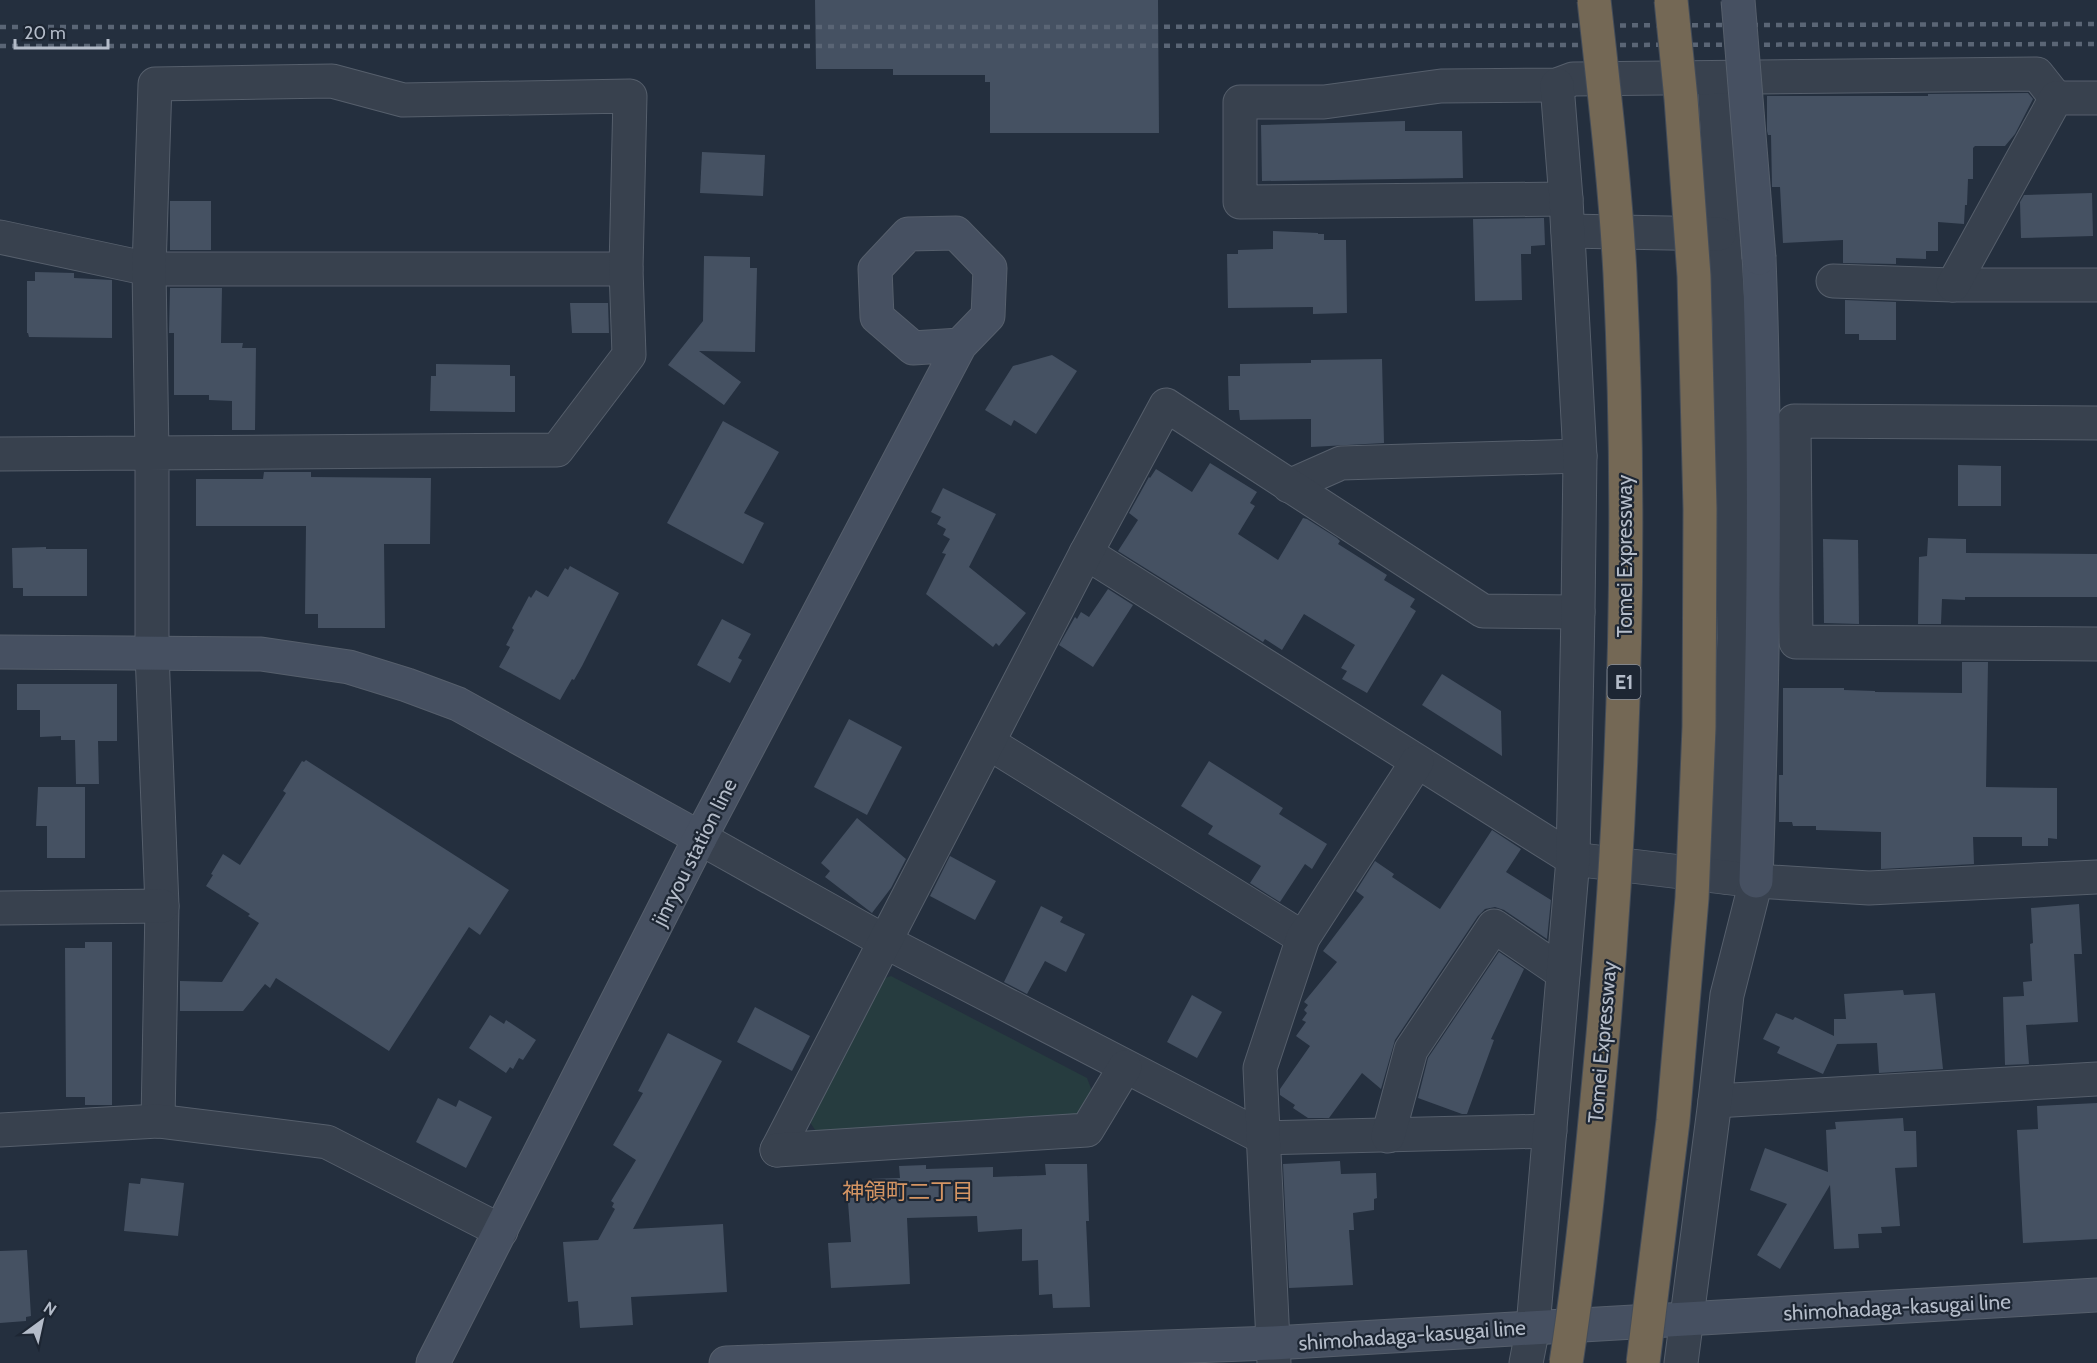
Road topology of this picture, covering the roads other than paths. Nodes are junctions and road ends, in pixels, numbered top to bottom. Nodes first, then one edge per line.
1 (1594, 0) edge
2 (1671, 0) edge
3 (1738, 0) edge
4 (1714, 79) junction
5 (1557, 86) junction
6 (2056, 98) junction
7 (2097, 98) edge
8 (1567, 215) junction
9 (1725, 234) junction
10 (0, 237) edge
11 (626, 268) junction
12 (149, 269) junction
13 (1833, 281) dead end
14 (1953, 285) junction
15 (2097, 285) edge
16 (960, 345) dead end
17 (2097, 423) edge
18 (0, 454) edge
19 (152, 454) junction
20 (1580, 456) junction
21 (1289, 486) junction
22 (1086, 553) junction
23 (1578, 612) junction
24 (2097, 645) edge
25 (0, 652) edge
26 (152, 653) junction
27 (989, 743) junction
28 (1417, 762) junction
29 (700, 838) junction
30 (1573, 860) junction
31 (2097, 878) edge
32 (1741, 879) junction
33 (162, 906) junction
34 (0, 908) edge
35 (1303, 938) junction
36 (884, 941) junction
37 (1563, 973) junction
38 (1125, 1067) junction
39 (2097, 1078) edge
40 (1715, 1101) junction
41 (158, 1121) junction
42 (0, 1130) edge
43 (1550, 1131) junction
44 (1388, 1136) junction
45 (1264, 1138) junction
46 (501, 1231) junction
47 (2097, 1295) edge
48 (1688, 1319) junction
49 (1533, 1327) junction
50 (1274, 1353) edge
51 (433, 1363) edge
52 (726, 1363) edge
53 (1526, 1363) edge
54 (1566, 1363) edge
55 (1643, 1363) edge
56 (1681, 1363) edge

1 - 54 highway, Tomei Expressway / E1, bridge
2 - 55 highway, bridge
3 - 32 main road, bridge
4 - 5 street
4 - 6 street
4 - 9 street
5 - 8 street
5 - 8 street
6 - 7 street
6 - 14 street
8 - 9 street
8 - 20 street
9 - 32 street
10 - 12 street
11 - 12 street
11 - 12 street
11 - 19 street
12 - 19 street
13 - 14 street
14 - 15 street
16 - 29 main road, jinryou station line
17 - 24 street
18 - 19 street
19 - 26 street
20 - 21 street
20 - 23 street
21 - 22 street
21 - 23 street
22 - 27 street
22 - 28 street
23 - 30 street
25 - 26 main road
26 - 29 main road
26 - 33 street
27 - 35 street
27 - 36 street
28 - 30 street
28 - 35 street
29 - 36 street
29 - 46 main road, jinryou station line
30 - 32 street
30 - 37 street
31 - 32 street
32 - 40 street
33 - 34 street
33 - 41 street
35 - 45 street
36 - 38 street
36 - 38 street
37 - 43 street
37 - 44 street
38 - 45 street
39 - 40 street
40 - 48 street
41 - 42 street
41 - 46 street
43 - 44 street
43 - 49 street
44 - 45 street
45 - 50 street
46 - 51 main road, jinryou station line
47 - 48 main road, shimohadaga-kasugai line
48 - 49 main road, shimohadaga-kasugai line
48 - 56 street
49 - 50 main road, shimohadaga-kasugai line
49 - 53 street
50 - 52 main road, shimohadaga-kasugai line

